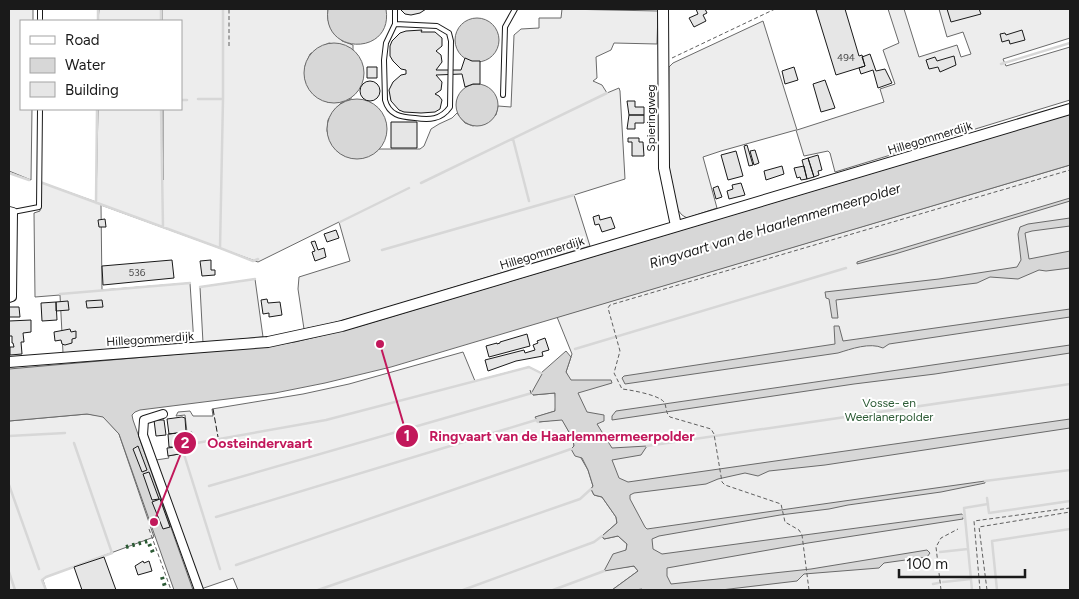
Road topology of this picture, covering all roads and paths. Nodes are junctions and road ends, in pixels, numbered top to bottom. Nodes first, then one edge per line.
1 (229, 9) edge
2 (395, 9) edge
3 (515, 9) edge
4 (663, 9) edge
5 (775, 9) edge
6 (395, 24) junction
7 (229, 46) dead end
8 (677, 56) dead end
9 (503, 95) dead end
10 (1070, 109) edge
11 (40, 110) edge
12 (1070, 170) edge
13 (11, 212) edge
14 (676, 226) junction
15 (9, 298) edge
16 (9, 362) edge
17 (530, 390) dead end
18 (532, 396) dead end
19 (163, 414) dead end
20 (1070, 508) edge
21 (1070, 512) edge
22 (958, 529) dead end
23 (149, 530) dead end
24 (171, 590) edge
25 (199, 590) edge
26 (810, 590) edge
27 (941, 590) edge
28 (980, 590) edge
29 (987, 590) edge

1 - 7 path
2 - 6 lane
3 - 9 lane
4 - 14 street, Spieringweg
5 - 8 path
6 - 6 lane
10 - 14 street, Hillegommerdijk
11 - 13 lane
12 - 26 path
13 - 15 street
14 - 16 street, Hillegommerdijk
17 - 18 path
19 - 25 street
20 - 28 path
21 - 29 path
22 - 27 path
23 - 24 path

